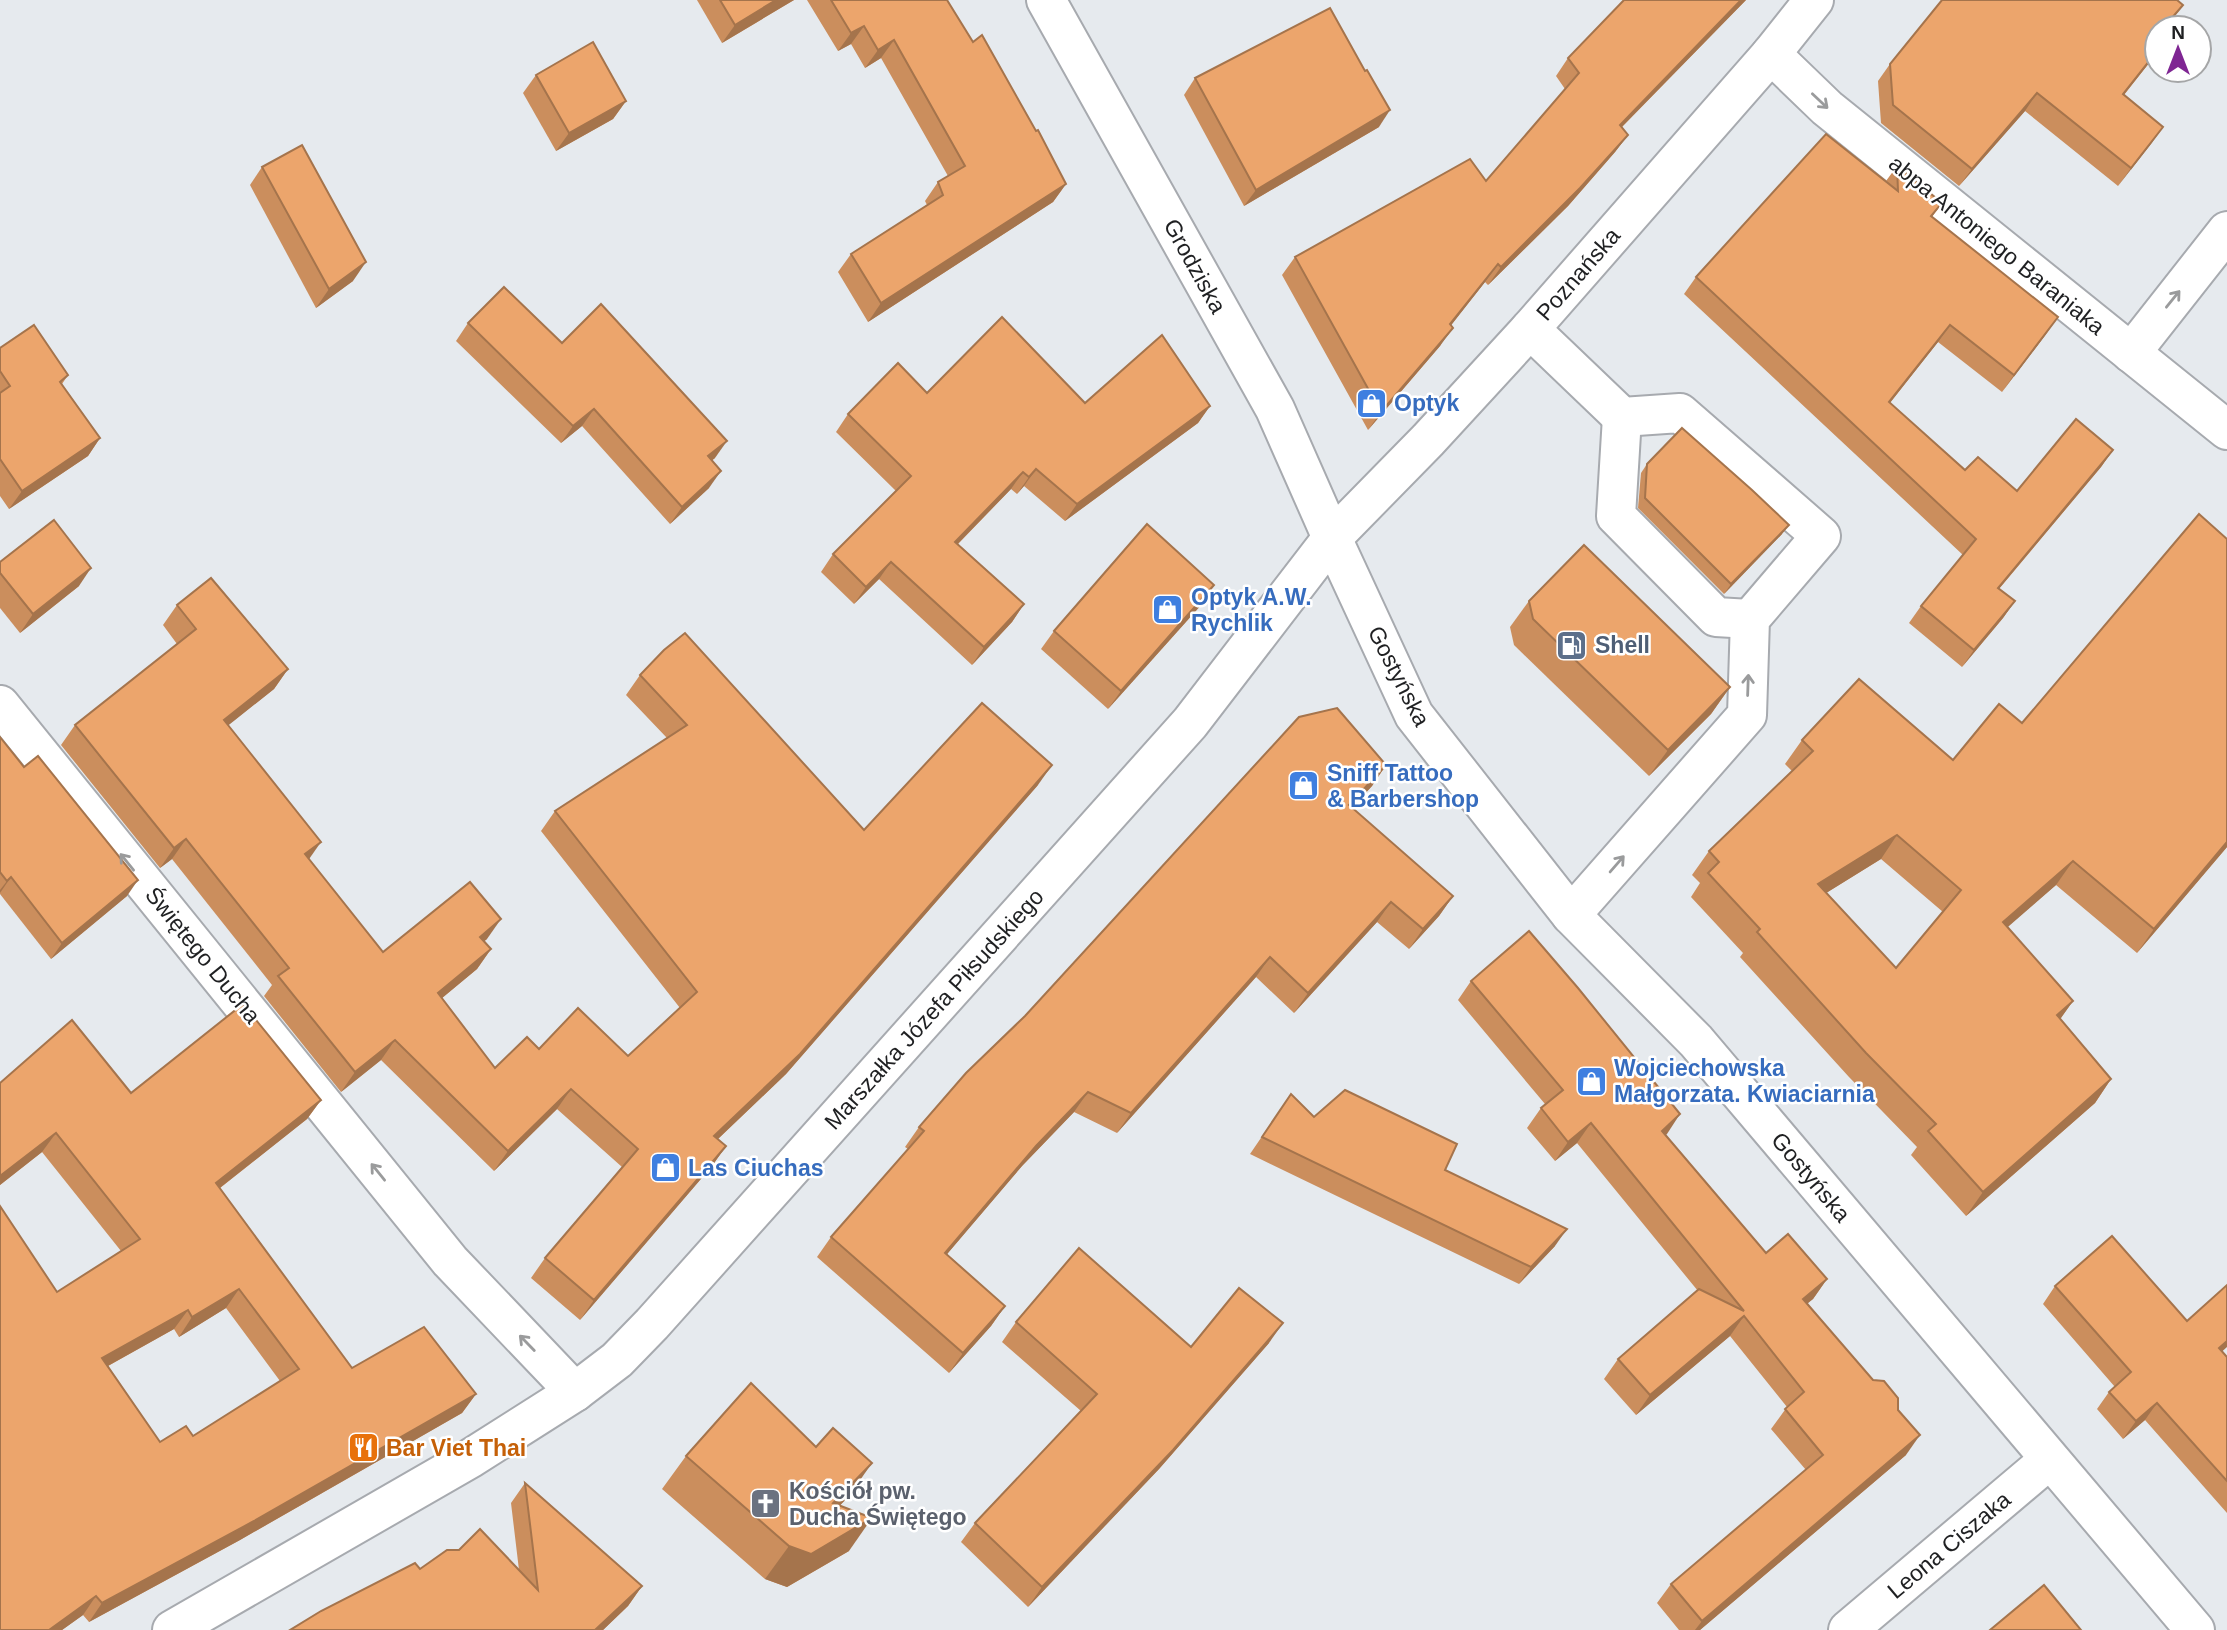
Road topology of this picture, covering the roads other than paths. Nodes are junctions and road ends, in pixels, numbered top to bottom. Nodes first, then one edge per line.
1 (1046, 0) edge
2 (1814, 0) edge
3 (1771, 54) junction
4 (2227, 232) edge
5 (1530, 329) junction
6 (2130, 352) junction
7 (1622, 417) junction
8 (2227, 430) edge
9 (1332, 538) junction
10 (1750, 619) junction
11 (0, 705) edge
12 (1571, 915) junction
13 (575, 1392) junction
14 (2049, 1460) junction
15 (172, 1630) edge
16 (1848, 1630) edge
17 (2195, 1630) edge

1 - 9 street, Grodziska
2 - 3 street, Poznańska
3 - 5 street, Poznańska
3 -> 6 street, abpa Antoniego Baraniaka
6 -> 4 street
5 - 7 street
5 - 9 street, Poznańska
6 - 8 street, abpa Antoniego Baraniaka
7 - 10 street
7 - 10 street
9 - 12 street, Gostyńska
9 - 13 street, Marszałka Józefa Piłsudskiego
12 -> 10 street
13 -> 11 street, Świętego Ducha
12 - 14 street, Gostyńska
13 - 15 street, Marszałka Józefa Piłsudskiego
14 - 16 street, Leona Ciszaka
14 - 17 street, Gostyńska

